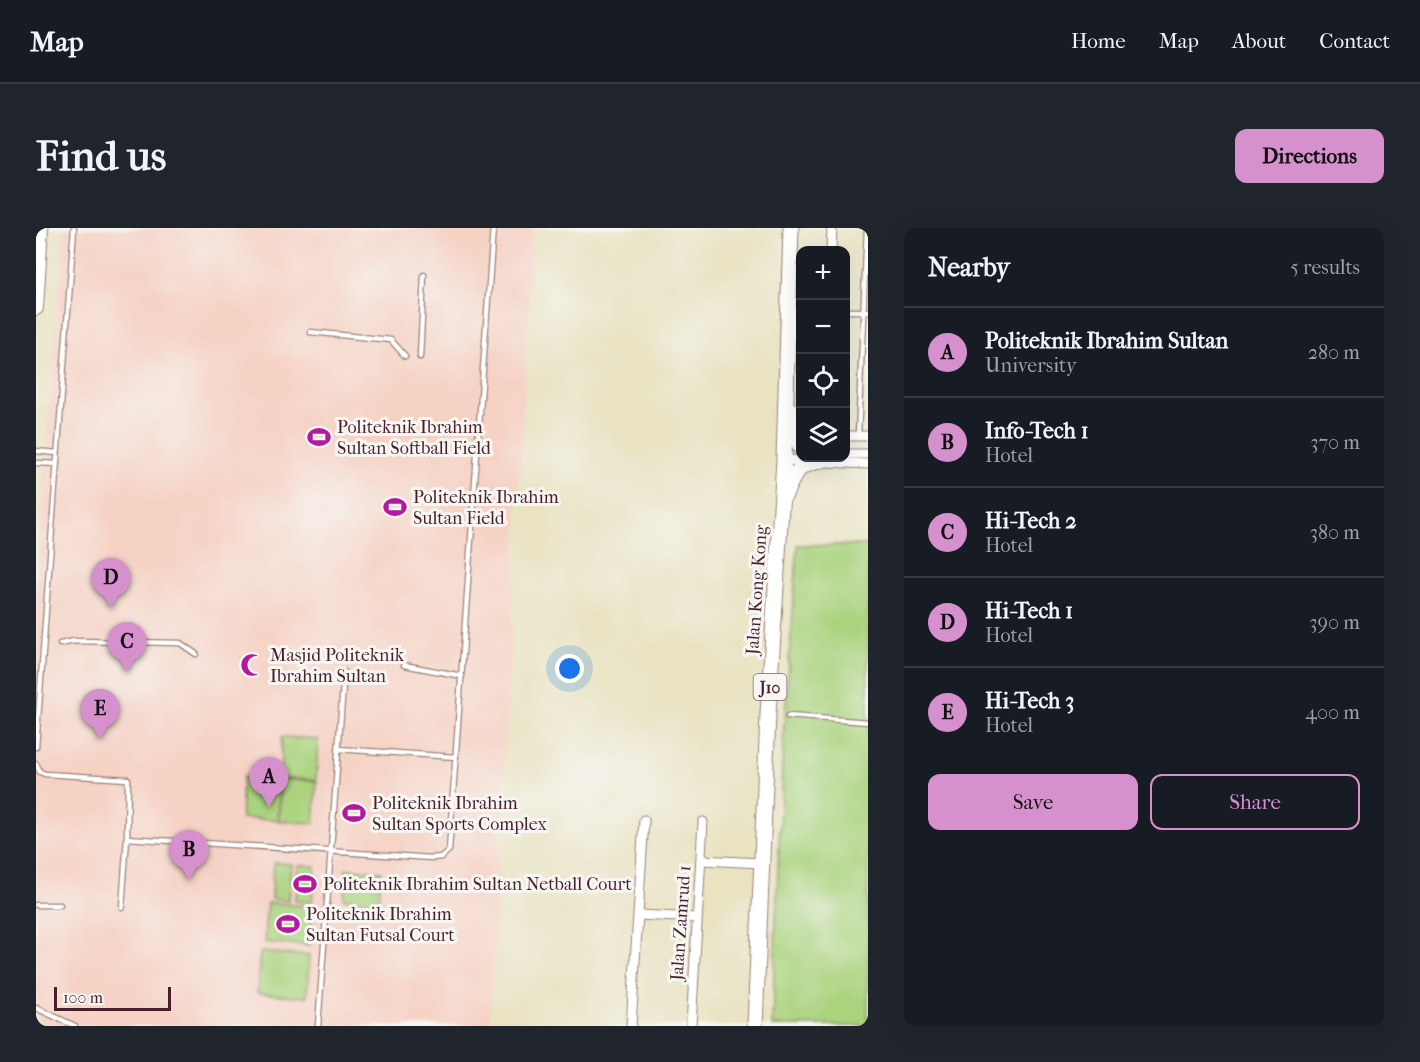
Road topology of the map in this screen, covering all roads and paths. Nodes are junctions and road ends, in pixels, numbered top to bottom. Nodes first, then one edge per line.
1 (41, 228) edge
2 (74, 228) edge
3 (493, 228) edge
4 (790, 228) edge
5 (832, 228) edge
6 (867, 228) edge
7 (831, 246) edge
8 (424, 275) dead end
9 (36, 308) edge
10 (865, 311) edge
11 (310, 332) dead end
12 (405, 356) dead end
13 (420, 357) dead end
14 (786, 387) junction
15 (796, 427) edge
16 (863, 436) edge
17 (36, 451) edge
18 (57, 453) junction
19 (796, 453) edge
20 (863, 454) edge
21 (784, 456) junction
22 (796, 458) edge
23 (815, 462) edge
24 (836, 462) edge
25 (36, 463) edge
26 (57, 464) junction
27 (868, 464) edge
28 (782, 498) junction
29 (60, 644) dead end
30 (196, 654) dead end
31 (404, 665) dead end
32 (344, 672) dead end
33 (462, 676) junction
34 (788, 716) dead end
35 (868, 722) edge
36 (36, 747) edge
37 (338, 749) junction
38 (456, 757) junction
39 (36, 764) edge
40 (644, 820) dead end
41 (703, 822) dead end
42 (127, 838) junction
43 (330, 851) junction
44 (701, 860) junction
45 (762, 863) junction
46 (36, 905) edge
47 (60, 905) dead end
48 (122, 907) dead end
49 (639, 915) junction
50 (697, 918) junction
51 (36, 1008) edge
52 (75, 1026) edge
53 (318, 1026) edge
54 (631, 1026) edge
55 (691, 1026) edge
56 (755, 1026) edge

1 - 9 main road
2 - 18 lane
3 - 33 lane
4 - 14 main road, Jalan Kong Kong / J10
5 - 7 street
6 - 10 lane
8 - 13 lane
10 - 16 lane
11 - 12 lane
14 - 15 main road
14 - 21 main road, Jalan Kong Kong / J10
16 - 20 street
17 - 18 lane
18 - 26 lane
19 - 21 street
21 - 22 street
21 - 28 main road, Jalan Kong Kong / J10
23 - 28 main road
24 - 27 street
25 - 26 lane
26 - 36 lane
28 - 45 main road, Jalan Kong Kong / J10
29 - 30 lane
31 - 33 lane
32 - 37 lane
33 - 38 lane
34 - 35 lane
37 - 38 lane
37 - 43 lane
38 - 43 lane
39 - 42 lane
40 - 49 street
41 - 44 street, Jalan Zamrud 1
42 - 43 lane
42 - 48 lane
43 - 53 lane
44 - 45 street
44 - 50 street, Jalan Zamrud 1
45 - 56 main road, Jalan Kong Kong / J10
46 - 47 lane
49 - 50 street
49 - 54 street
50 - 55 street, Jalan Zamrud 1
51 - 52 lane

